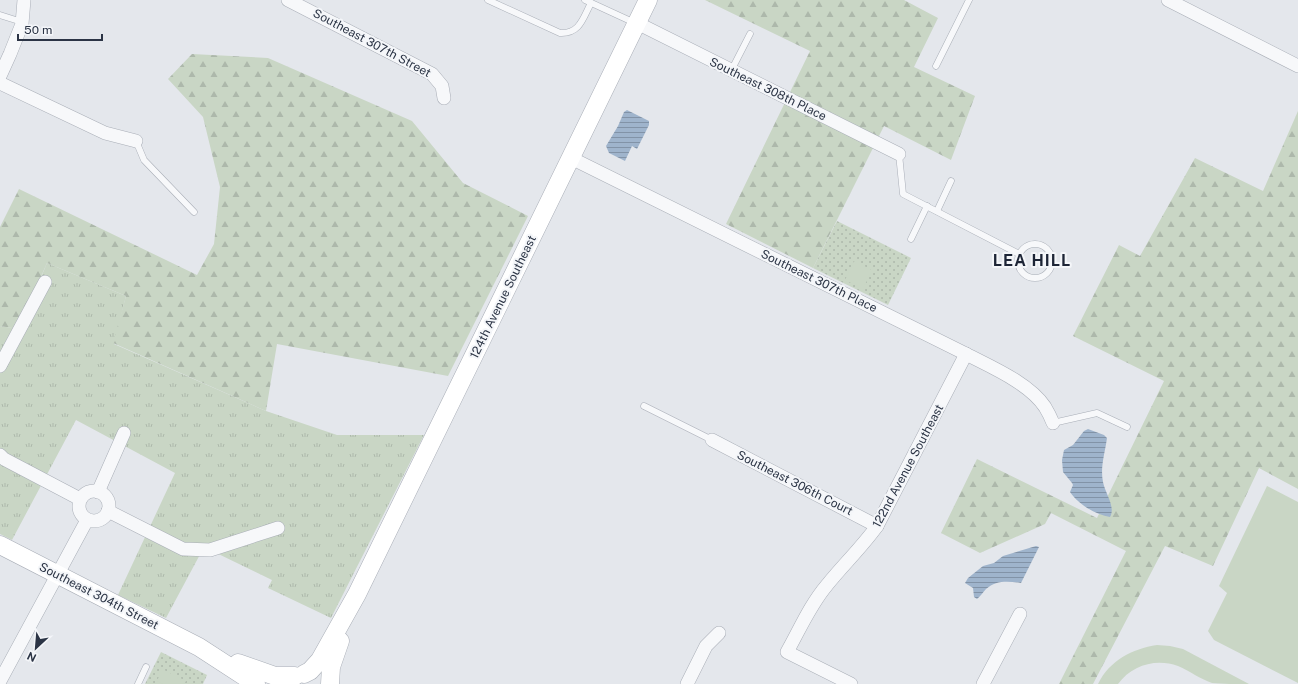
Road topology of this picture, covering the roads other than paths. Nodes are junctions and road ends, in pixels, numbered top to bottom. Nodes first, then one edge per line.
1 (24, 0) edge
2 (288, 0) edge
3 (488, 0) edge
4 (648, 0) edge
5 (968, 0) edge
6 (1168, 0) edge
7 (588, 1) edge
8 (0, 15) edge
9 (22, 22) junction
10 (637, 24) junction
11 (750, 34) dead end
12 (936, 66) dead end
13 (1298, 66) edge
14 (731, 71) junction
15 (0, 76) edge
16 (0, 83) edge
17 (444, 98) dead end
18 (136, 141) joint
19 (899, 154) joint
20 (571, 158) junction
21 (951, 181) dead end
22 (927, 206) junction
23 (936, 211) junction
24 (194, 212) dead end
25 (910, 239) dead end
26 (1019, 254) junction
27 (45, 282) dead end
28 (966, 354) junction
29 (0, 366) edge
30 (644, 406) dead end
31 (1053, 423) joint
32 (1127, 427) dead end
33 (124, 433) dead end
34 (712, 440) joint
35 (0, 455) edge
36 (98, 492) junction
37 (80, 499) junction
38 (108, 511) junction
39 (87, 520) junction
40 (877, 526) junction
41 (278, 528) dead end
42 (0, 545) edge
43 (58, 575) junction
44 (357, 594) junction
45 (1020, 614) dead end
46 (719, 633) dead end
47 (199, 647) junction
48 (146, 667) dead end
49 (294, 678) edge
50 (0, 681) edge
51 (138, 684) edge
52 (256, 684) edge
53 (325, 684) edge
54 (330, 684) edge
55 (687, 684) edge
56 (851, 684) edge
57 (983, 684) edge

1 - 9 street
2 - 17 street, Southeast 307th Street
3 - 7 lane
4 - 10 street, 124th Avenue Southeast
5 - 12 lane
6 - 13 street
7 - 10 lane
8 - 9 lane
9 - 15 street
10 - 14 street, Southeast 308th Place
10 - 20 street, 124th Avenue Southeast
11 - 14 lane
14 - 19 street, Southeast 308th Place
16 - 18 street
18 - 24 lane
19 - 22 lane
20 - 28 street, Southeast 307th Place
20 - 44 street, 124th Avenue Southeast
21 - 23 lane
22 - 23 lane
22 - 25 lane
23 - 26 lane
26 - 26 lane
27 - 29 street
28 - 31 street, Southeast 307th Place
28 - 40 street, 122nd Avenue Southeast
30 - 34 lane
31 - 32 lane
33 - 36 street
34 - 40 street, Southeast 306th Court
35 - 37 street
36 - 37 street
36 - 38 street
37 - 39 street
38 - 39 street
38 - 41 street
39 - 43 street
40 - 56 street, 122nd Avenue Southeast
42 - 43 street, Southeast 304th Street
43 - 47 street, Southeast 304th Street
43 - 50 street
44 - 49 street, 124th Avenue Southeast
44 - 54 street, 124th Avenue Southeast
45 - 57 street
46 - 55 street
47 - 49 street, Southeast 304th Street
47 - 52 street, Southeast 304th Street
48 - 51 lane
49 - 53 street

